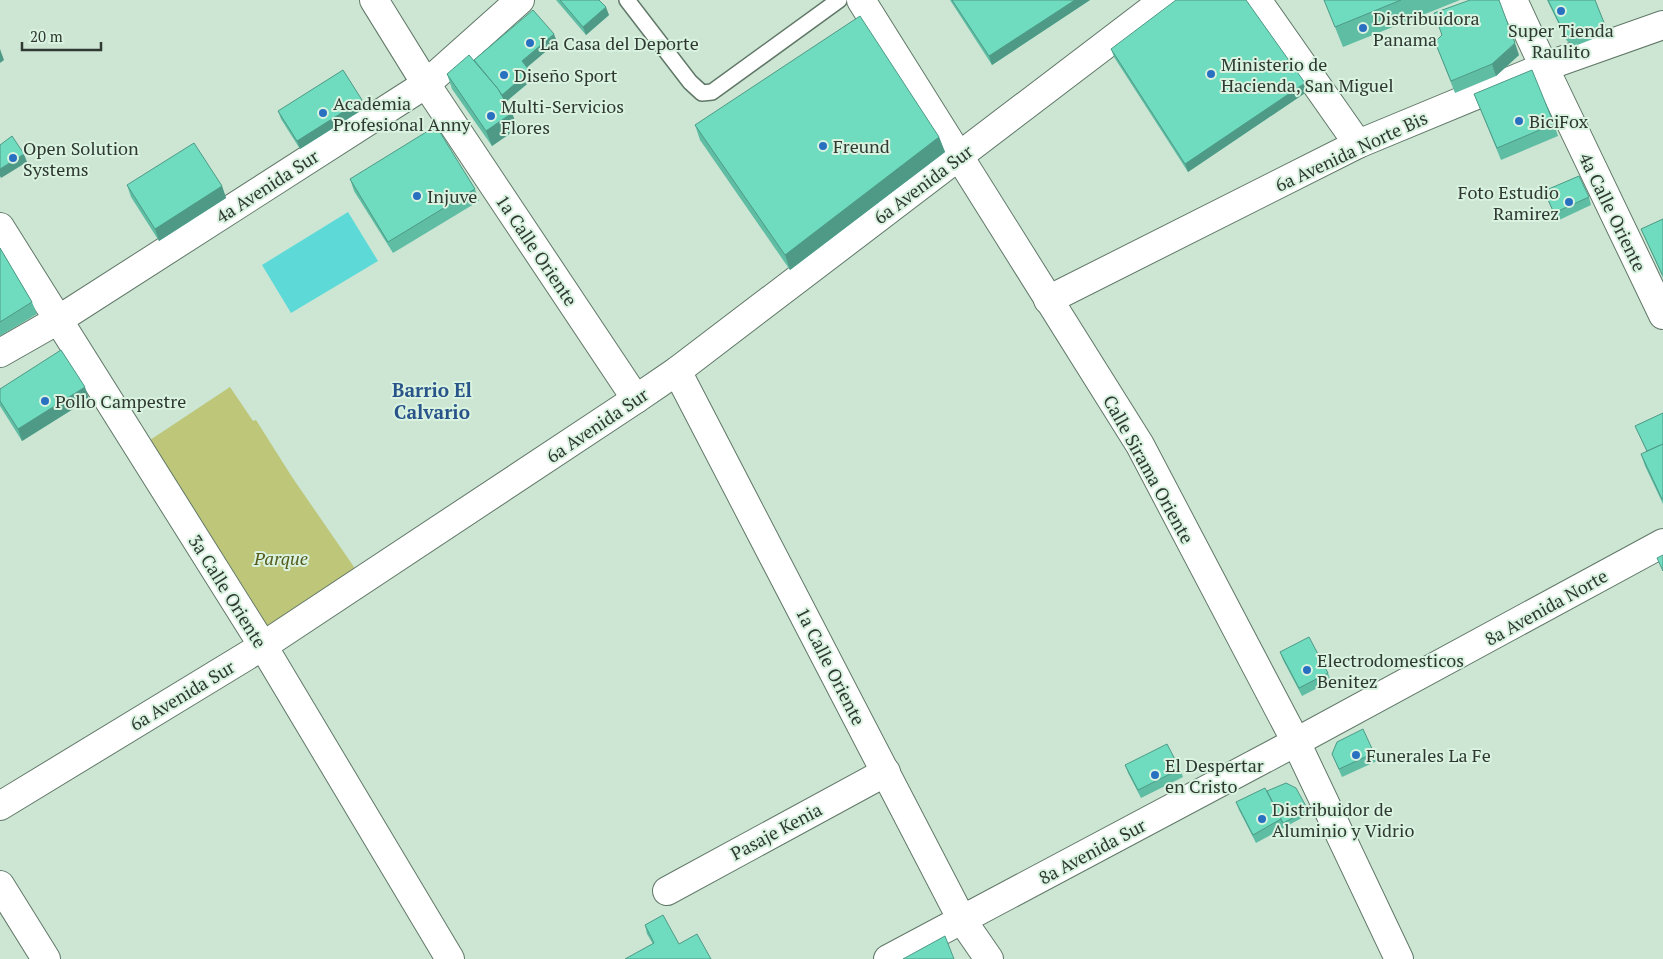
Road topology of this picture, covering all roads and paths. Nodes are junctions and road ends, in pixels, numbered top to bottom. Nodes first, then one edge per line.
1 (374, 0) edge
2 (520, 0) edge
3 (627, 0) edge
4 (839, 0) edge
5 (861, 0) edge
6 (1164, 0) edge
7 (1257, 0) edge
8 (1513, 0) edge
9 (1663, 25) edge
10 (1544, 67) junction
11 (426, 84) junction
12 (1358, 144) junction
13 (958, 157) junction
14 (0, 227) edge
15 (1048, 300) junction
16 (1663, 315) edge
17 (58, 320) junction
18 (0, 353) edge
19 (677, 371) junction
20 (636, 399) junction
21 (1663, 543) edge
22 (263, 646) junction
23 (1296, 742) junction
24 (886, 772) junction
25 (0, 806) edge
26 (0, 886) edge
27 (667, 890) dead end
28 (962, 920) junction
29 (46, 959) edge
30 (450, 959) edge
31 (888, 959) edge
32 (990, 959) edge
33 (1399, 959) edge

1 - 11 street, 1a Calle Oriente
2 - 11 street, 4a Avenida Sur
3 - 4 lane
5 - 13 street, Calle Sirama Oriente
6 - 13 street, 6a Avenida Sur
7 - 12 street
8 - 10 street, 4a Calle Oriente
9 - 10 street, 6a Avenida Norte Bis
10 - 12 street, 6a Avenida Norte Bis
10 - 16 street, 4a Calle Oriente
11 - 17 street, 4a Avenida Sur
11 - 20 street, 1a Calle Oriente
12 - 15 street, 6a Avenida Norte Bis
13 - 15 street, Calle Sirama Oriente
13 - 19 street, 6a Avenida Sur
14 - 17 street, 3a Calle Oriente
15 - 23 street, Calle Sirama Oriente
17 - 18 street, 4a Avenida Sur
17 - 22 street, 3a Calle Oriente
19 - 20 street, 6a Avenida Sur
19 - 24 street, 1a Calle Oriente
20 - 22 street, 6a Avenida Sur
21 - 23 street, 8a Avenida Norte
22 - 25 street, 6a Avenida Sur
22 - 30 street, 3a Calle Oriente
23 - 28 street, 8a Avenida Sur
23 - 33 street, Calle Sirama Oriente
24 - 27 street, Pasaje Kenia
24 - 28 street, 1a Calle Oriente
26 - 29 street
28 - 31 street, 8a Avenida Sur
28 - 32 street, 1a Calle Oriente

